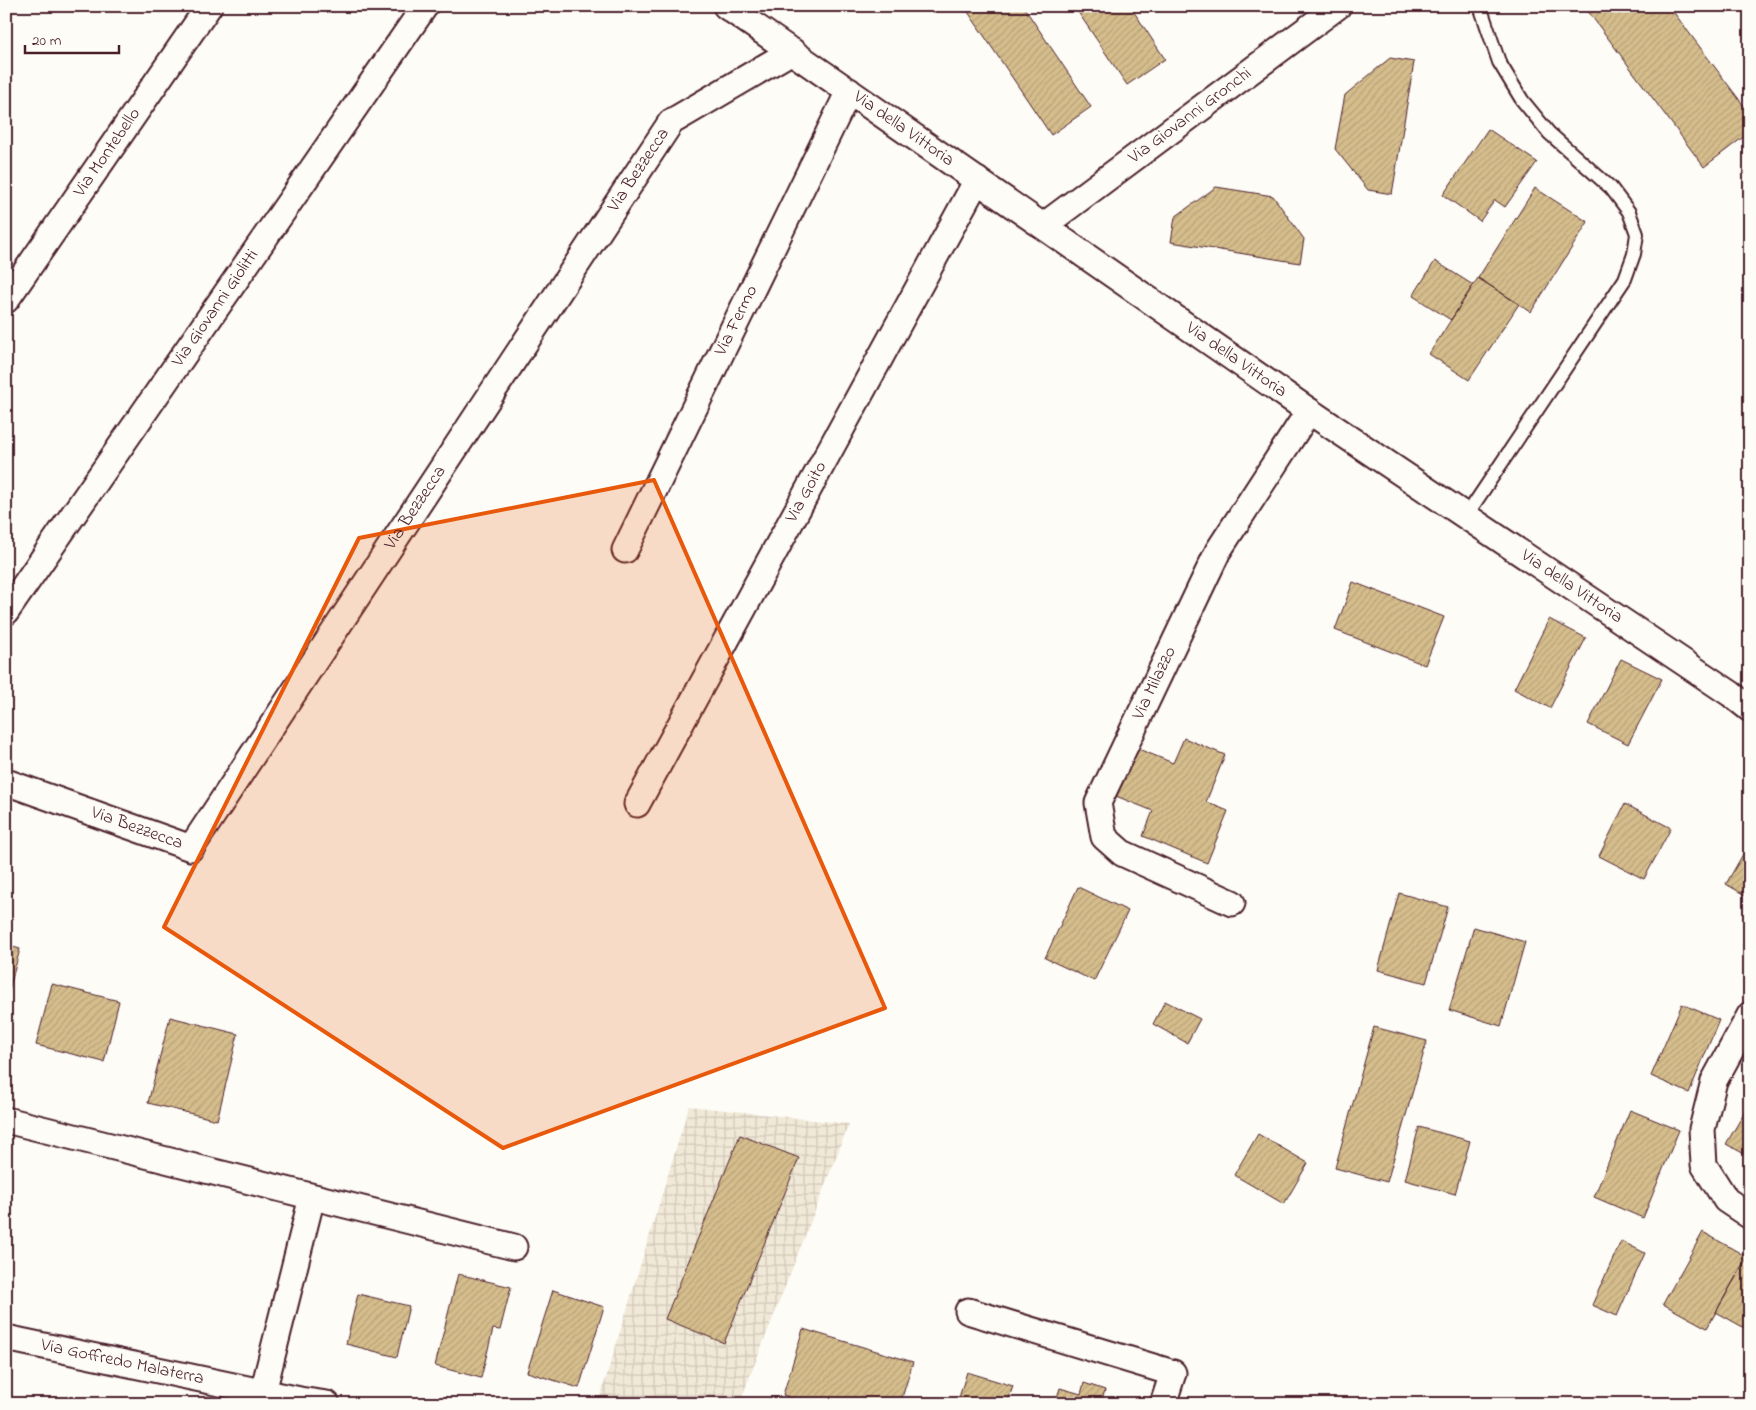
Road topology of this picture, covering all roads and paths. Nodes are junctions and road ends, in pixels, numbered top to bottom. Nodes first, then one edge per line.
1 (209, 6) edge
2 (425, 6) edge
3 (726, 6) edge
4 (1338, 6) edge
5 (1480, 6) edge
6 (792, 51) junction
7 (849, 91) junction
8 (977, 180) junction
9 (1043, 226) junction
10 (6, 300) edge
11 (1309, 410) junction
12 (1466, 516) junction
13 (625, 550) dead end
14 (6, 612) edge
15 (1750, 709) edge
16 (6, 782) edge
17 (637, 804) dead end
18 (1232, 902) dead end
19 (1750, 1015) edge
20 (6, 1120) edge
21 (312, 1196) junction
22 (1750, 1216) edge
23 (514, 1247) dead end
24 (968, 1311) dead end
25 (6, 1338) edge
26 (263, 1392) junction
27 (327, 1404) edge
28 (1163, 1404) edge

1 - 10 street, Via Montebello
2 - 14 street, Via Giovanni Giolitti
3 - 6 street, Via della Vittoria
4 - 9 street, Via Giovanni Gronchi
5 - 12 lane
6 - 7 street, Via della Vittoria
6 - 16 street, Via Bezzecca
7 - 8 street, Via della Vittoria
7 - 13 street, Via Fermo
8 - 9 street, Via della Vittoria
8 - 17 street, Via Goito
9 - 11 street, Via della Vittoria
11 - 12 street, Via della Vittoria
11 - 18 street, Via Milazzo
12 - 15 street, Via della Vittoria
19 - 22 street
20 - 21 street
21 - 23 street
21 - 26 street
24 - 28 street
25 - 26 street, Via Goffredo Malaterra
26 - 27 street, Via Goffredo Malaterra

